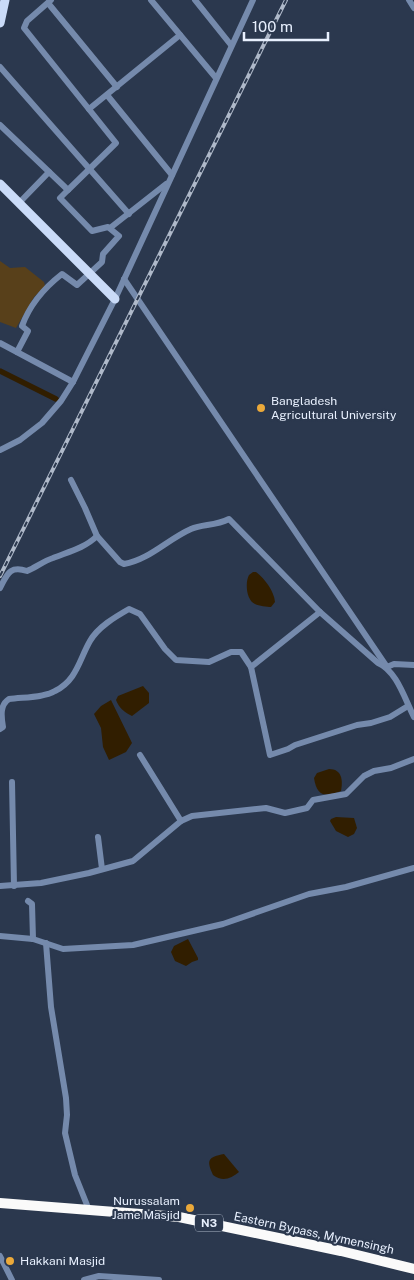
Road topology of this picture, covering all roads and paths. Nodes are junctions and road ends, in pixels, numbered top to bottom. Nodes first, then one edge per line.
1 (5, 0) edge
2 (151, 0) edge
3 (195, 0) edge
4 (245, 0) edge
5 (409, 0) edge
6 (50, 2) edge
7 (252, 3) edge
8 (414, 8) edge
9 (1, 11) edge
10 (0, 23) edge
11 (180, 35) junction
12 (231, 45) junction
13 (0, 67) edge
14 (216, 78) junction
15 (117, 87) junction
16 (107, 95) junction
17 (89, 109) junction
18 (0, 125) edge
19 (90, 168) junction
20 (49, 172) junction
21 (172, 175) junction
22 (169, 182) junction
23 (0, 184) edge
24 (68, 190) junction
25 (18, 203) junction
26 (129, 214) junction
27 (110, 228) junction
28 (90, 273) junction
29 (124, 279) junction
30 (115, 299) junction
31 (0, 343) edge
32 (17, 352) junction
33 (73, 382) junction
34 (0, 450) edge
35 (71, 480) dead end
36 (97, 536) junction
37 (0, 588) edge
38 (320, 612) junction
39 (414, 665) edge
40 (251, 666) junction
41 (386, 666) junction
42 (408, 706) junction
43 (414, 717) edge
44 (0, 729) edge
45 (140, 755) dead end
46 (414, 759) edge
47 (12, 782) dead end
48 (182, 821) junction
49 (98, 837) dead end
50 (414, 868) edge
51 (102, 869) junction
52 (0, 886) edge
53 (14, 886) junction
54 (28, 901) dead end
55 (0, 936) edge
56 (33, 939) junction
57 (46, 943) junction
58 (0, 1203) edge
59 (89, 1210) junction
60 (0, 1256) edge
61 (414, 1269) edge
62 (12, 1280) edge
63 (84, 1280) edge
64 (159, 1280) edge

1 - 9 main road
2 - 11 street
3 - 12 street
4 - 7 street
5 - 8 street
6 - 15 street
6 - 17 street
7 - 12 street
9 - 10 main road
11 - 14 street
11 - 15 street
12 - 14 street
13 - 19 street
14 - 21 street
15 - 16 street
16 - 17 street
16 - 21 street
17 - 19 street
18 - 20 street
19 - 24 street
19 - 26 street
20 - 24 street
20 - 25 street
21 - 22 street
22 - 26 street
22 - 29 street
23 - 25 main road
24 - 27 street
25 - 28 main road
26 - 27 street
27 - 28 street
28 - 30 main road
28 - 32 street
29 - 30 street
29 - 41 street
30 - 33 street
31 - 32 street
32 - 33 street
33 - 34 street
35 - 36 street
36 - 37 street
36 - 38 street
38 - 40 street
38 - 41 street
39 - 41 street
40 - 42 street
40 - 44 street
41 - 42 street
42 - 43 street
45 - 48 street
46 - 48 street
47 - 53 street
48 - 51 street
49 - 51 street
50 - 57 street
51 - 53 street
52 - 53 street
54 - 56 street
55 - 56 street
56 - 57 street
57 - 59 street
58 - 59 highway, Eastern Bypass, Mymensingh / N3
59 - 61 highway, Eastern Bypass, Mymensingh / N3
60 - 62 street
63 - 64 street

